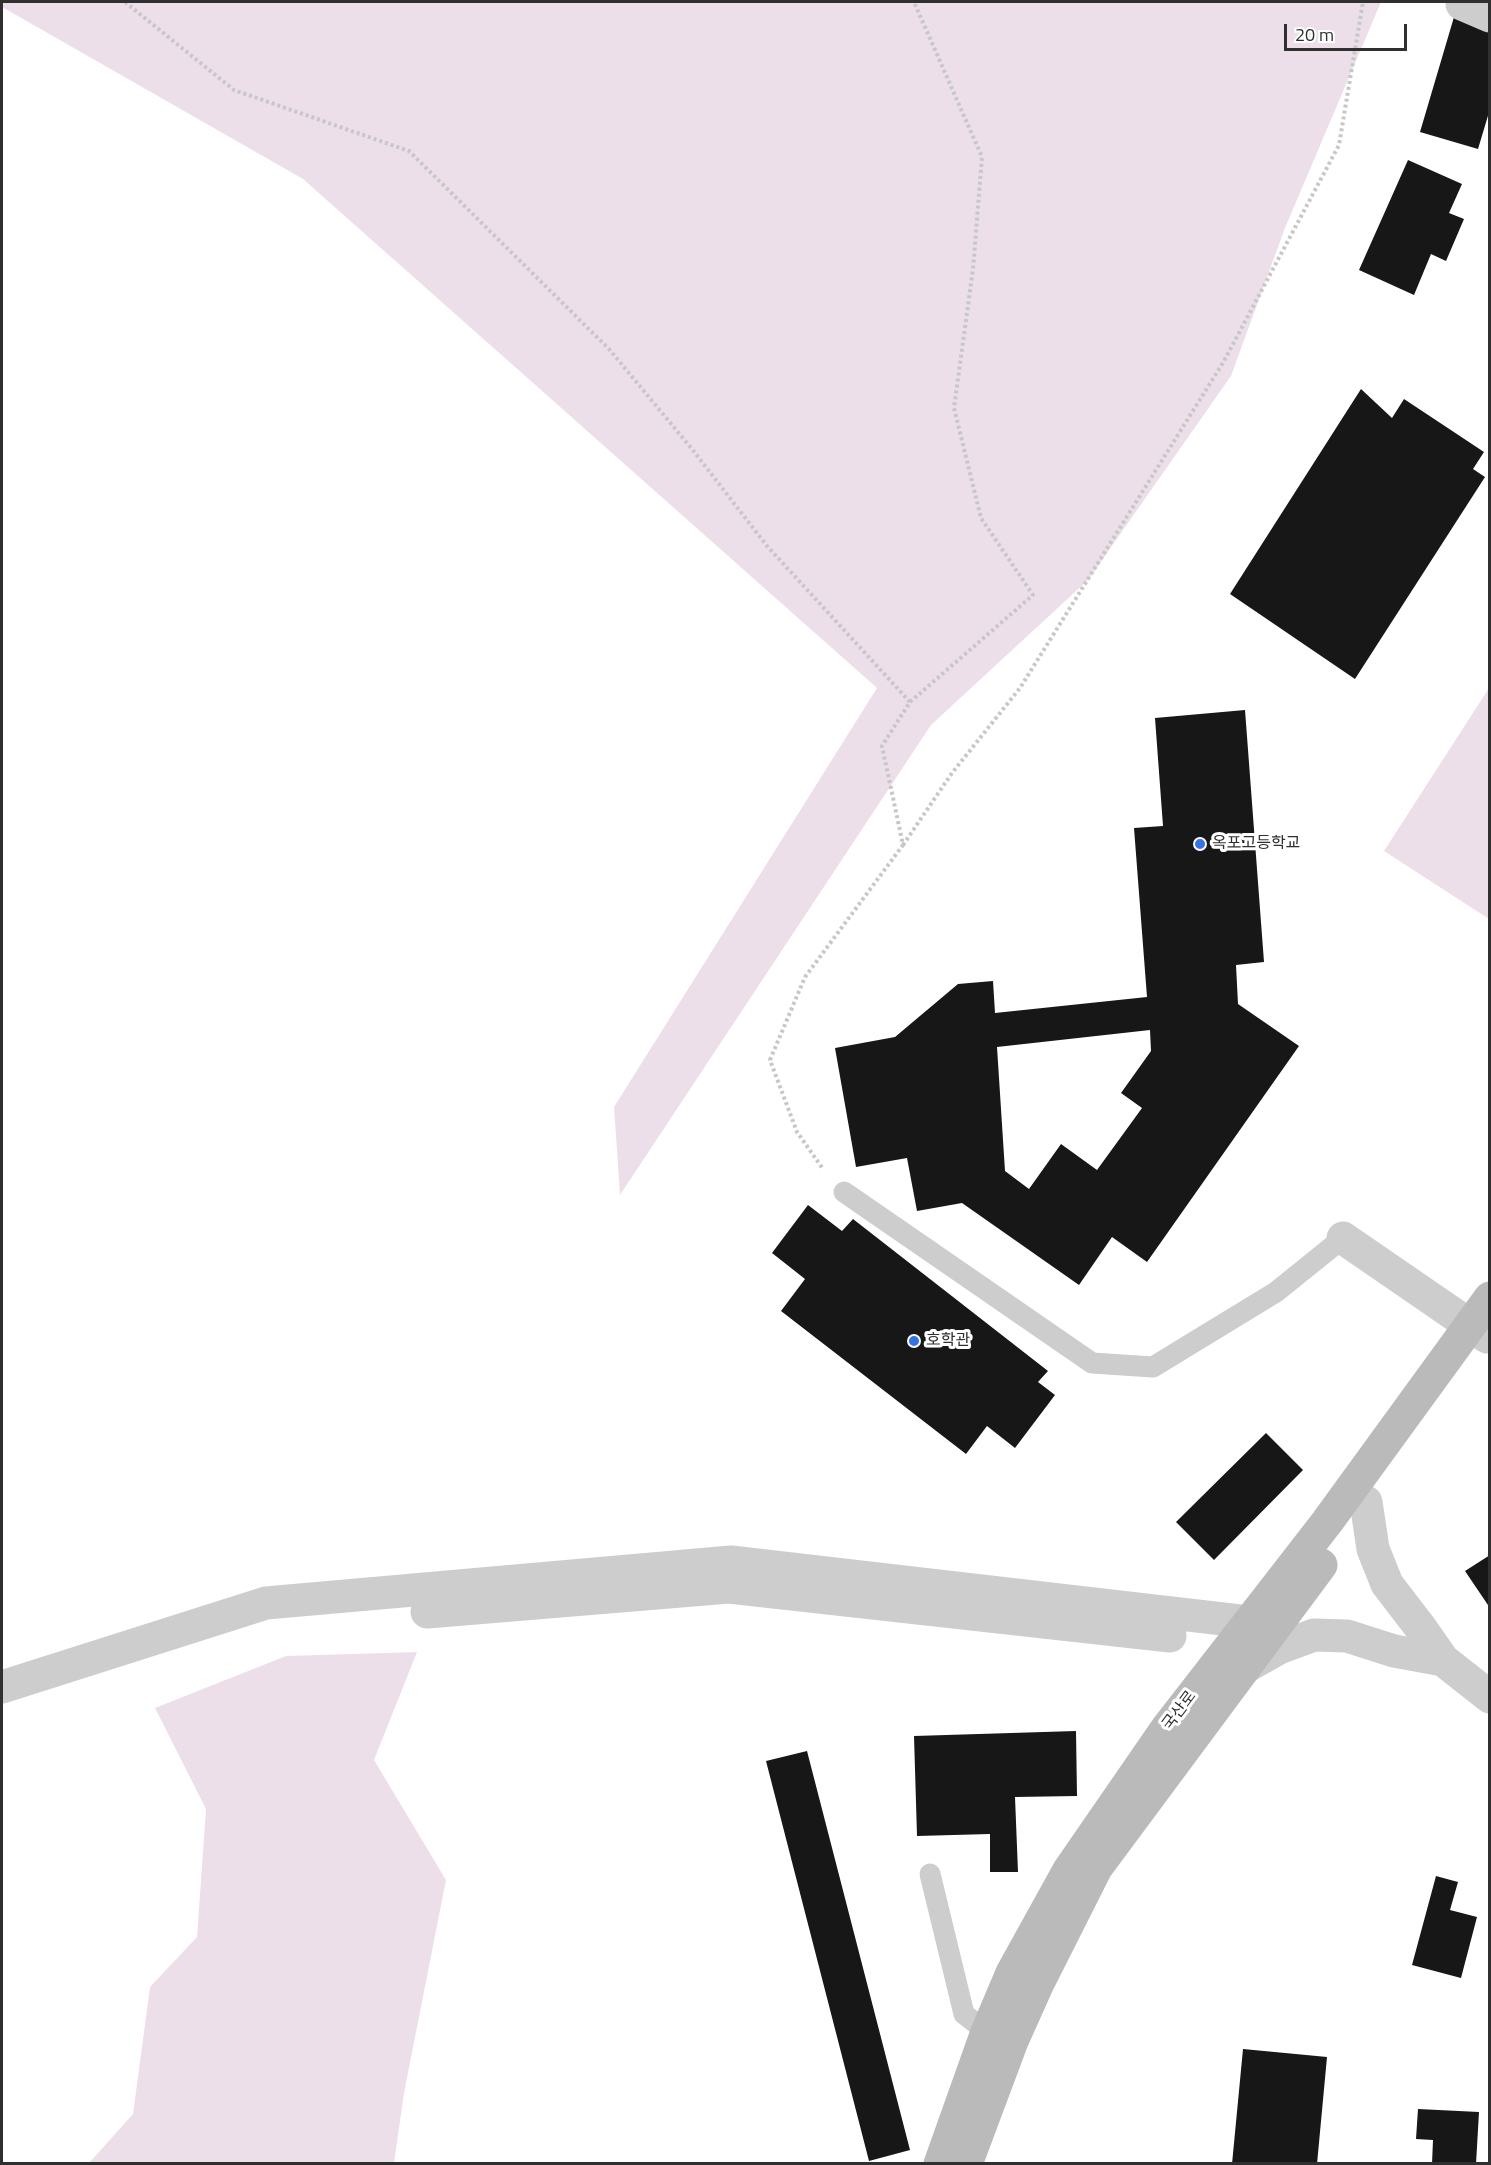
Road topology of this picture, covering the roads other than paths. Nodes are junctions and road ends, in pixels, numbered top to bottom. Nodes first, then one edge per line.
1 (844, 1192) road end
2 (1343, 1238) joint
3 (1490, 1298) edge
4 (1482, 1332) edge
5 (1366, 1502) junction
6 (1243, 1643) junction
7 (1443, 1660) junction
8 (2, 1687) edge
9 (1490, 1697) edge
10 (2, 1711) edge
11 (930, 1874) dead end
12 (999, 2036) junction
13 (940, 2163) edge
14 (966, 2163) edge

1 - 2 lane
2 - 4 street
3 - 4 street, 국산로
4 - 5 street, 국산로
4 - 6 street, 국산로
5 - 6 street, 국산로
5 - 7 street
6 - 7 street
6 - 8 street
6 - 10 street
6 - 12 street, 국산로
7 - 9 street
11 - 12 lane
12 - 13 street, 국산로
12 - 14 street, 국산로

